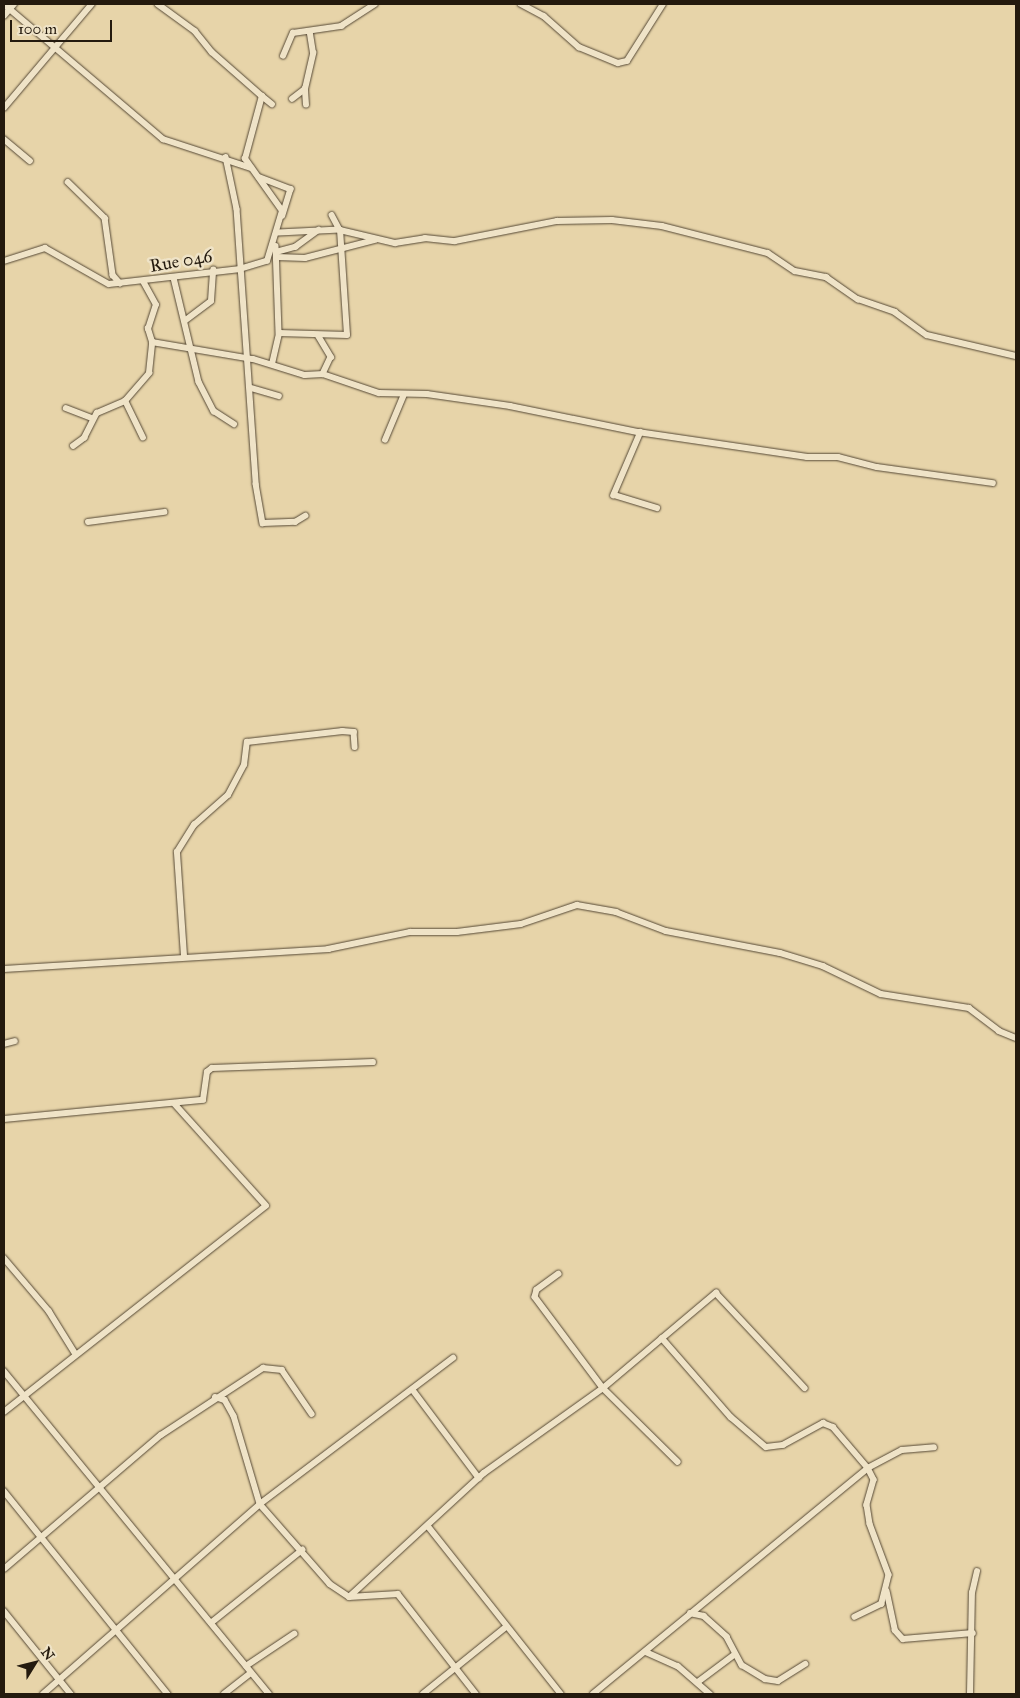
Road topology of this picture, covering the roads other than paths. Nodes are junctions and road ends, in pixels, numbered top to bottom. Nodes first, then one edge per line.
1 (92, 4) edge
2 (158, 4) edge
3 (375, 4) edge
4 (521, 4) edge
5 (663, 4) edge
6 (9, 6) edge
7 (4, 16) edge
8 (310, 34) junction
9 (55, 47) junction
10 (283, 56) dead end
11 (305, 89) junction
12 (262, 96) junction
13 (292, 99) dead end
14 (270, 105) dead end
15 (306, 105) dead end
16 (4, 108) edge
17 (4, 139) edge
18 (226, 157) junction
19 (30, 161) dead end
20 (251, 168) junction
21 (259, 177) junction
22 (68, 182) dead end
23 (332, 215) dead end
24 (282, 220) junction
25 (319, 230) junction
26 (340, 230) junction
27 (278, 233) junction
28 (376, 240) junction
29 (276, 242) junction
30 (341, 248) junction
31 (277, 255) junction
32 (4, 261) edge
33 (240, 269) junction
34 (212, 270) junction
35 (174, 278) junction
36 (144, 283) junction
37 (122, 284) junction
38 (186, 320) junction
39 (279, 333) junction
40 (318, 335) junction
41 (152, 342) junction
42 (190, 348) junction
43 (1016, 356) edge
44 (249, 359) junction
45 (272, 364) junction
46 (323, 374) junction
47 (251, 388) junction
48 (279, 396) dead end
49 (403, 397) junction
50 (125, 401) junction
51 (66, 408) dead end
52 (92, 418) junction
53 (234, 424) dead end
54 (641, 432) junction
55 (143, 438) dead end
56 (385, 440) dead end
57 (73, 446) dead end
58 (993, 483) dead end
59 (657, 508) dead end
60 (164, 512) dead end
61 (305, 516) dead end
62 (88, 522) dead end
63 (355, 747) dead end
64 (184, 956) junction
65 (4, 969) edge
66 (1016, 1038) edge
67 (15, 1041) dead end
68 (4, 1044) edge
69 (373, 1062) dead end
70 (174, 1104) junction
71 (4, 1119) edge
72 (4, 1260) edge
73 (559, 1274) dead end
74 (662, 1338) junction
75 (74, 1353) junction
76 (453, 1358) dead end
77 (4, 1371) edge
78 (603, 1388) junction
79 (805, 1388) dead end
80 (413, 1390) junction
81 (24, 1394) junction
82 (215, 1397) junction
83 (4, 1412) edge
84 (312, 1414) dead end
85 (934, 1447) dead end
86 (678, 1462) dead end
87 (868, 1468) junction
88 (479, 1478) junction
89 (100, 1489) junction
90 (4, 1491) edge
91 (260, 1504) junction
92 (428, 1526) junction
93 (43, 1538) junction
94 (302, 1550) junction
95 (4, 1569) edge
96 (977, 1572) dead end
97 (175, 1579) junction
98 (887, 1589) junction
99 (348, 1597) junction
100 (4, 1612) edge
101 (690, 1613) junction
102 (855, 1617) dead end
103 (212, 1623) junction
104 (506, 1627) junction
105 (117, 1629) junction
106 (973, 1633) junction
107 (294, 1634) dead end
108 (646, 1652) junction
109 (734, 1655) junction
110 (804, 1664) dead end
111 (246, 1666) junction
112 (455, 1669) junction
113 (251, 1673) junction
114 (59, 1680) junction
115 (698, 1682) junction
116 (43, 1694) edge
117 (71, 1694) edge
118 (168, 1694) edge
119 (224, 1694) edge
120 (269, 1694) edge
121 (423, 1694) edge
122 (476, 1694) edge
123 (560, 1694) edge
124 (593, 1694) edge
125 (710, 1694) edge
126 (970, 1694) edge

1 - 9 street
2 - 12 street
3 - 8 street
4 - 5 street
6 - 7 street
6 - 9 street
8 - 10 street
8 - 11 street
9 - 16 street
9 - 18 street
11 - 13 street
11 - 15 street
12 - 14 street
12 - 20 street
17 - 19 street
18 - 20 street
18 - 33 street
20 - 21 street
21 - 24 street
21 - 24 street, Rue 046
22 - 37 street
23 - 26 street
24 - 27 street, Rue 046
25 - 26 street
25 - 27 street
25 - 31 street
26 - 28 street
26 - 30 street
27 - 29 street, Rue 046
28 - 30 street
28 - 43 street
29 - 31 street
29 - 33 street, Rue 046
30 - 31 street
30 - 40 street
31 - 39 street
32 - 37 street, Rue 046
33 - 34 street, Rue 046
33 - 44 street
34 - 35 street, Rue 046
34 - 38 street
35 - 36 street, Rue 046
35 - 38 street
36 - 37 street, Rue 046
36 - 41 street
38 - 42 street
39 - 40 street
39 - 45 street
40 - 46 street
41 - 42 street
41 - 50 street
42 - 44 street
42 - 53 street
44 - 45 street
44 - 47 street
45 - 46 street
46 - 49 street
47 - 48 street
47 - 61 street
49 - 54 street
49 - 56 street
50 - 52 street
50 - 55 street
51 - 52 street
52 - 57 street
54 - 58 street
54 - 59 street
60 - 62 street
63 - 64 street
64 - 65 street
64 - 66 street
67 - 68 street
69 - 70 street
70 - 71 street
70 - 75 street
72 - 75 street
73 - 78 street
74 - 78 street
74 - 79 street
74 - 87 street
75 - 81 street
76 - 80 street
77 - 81 street
78 - 86 street
78 - 88 street
80 - 88 street
80 - 91 street
81 - 83 street
81 - 89 street
82 - 84 street
82 - 89 street
82 - 91 street
85 - 87 street
87 - 98 street
87 - 101 street
88 - 92 street
89 - 93 street
89 - 97 street
90 - 93 street
91 - 94 street
91 - 97 street
92 - 99 street
92 - 104 street
93 - 95 street
93 - 105 street
94 - 99 street
94 - 103 street
96 - 106 street
97 - 103 street
97 - 105 street
98 - 102 street
98 - 106 street
99 - 112 street
100 - 114 street
101 - 108 street
101 - 109 street
103 - 111 street
104 - 112 street
104 - 123 street
105 - 114 street
105 - 118 street
106 - 126 street
107 - 111 street
108 - 115 street
108 - 124 street
109 - 110 street
109 - 115 street
111 - 113 street
112 - 121 street
112 - 122 street
113 - 119 street
113 - 120 street
114 - 116 street
114 - 117 street
115 - 125 street

